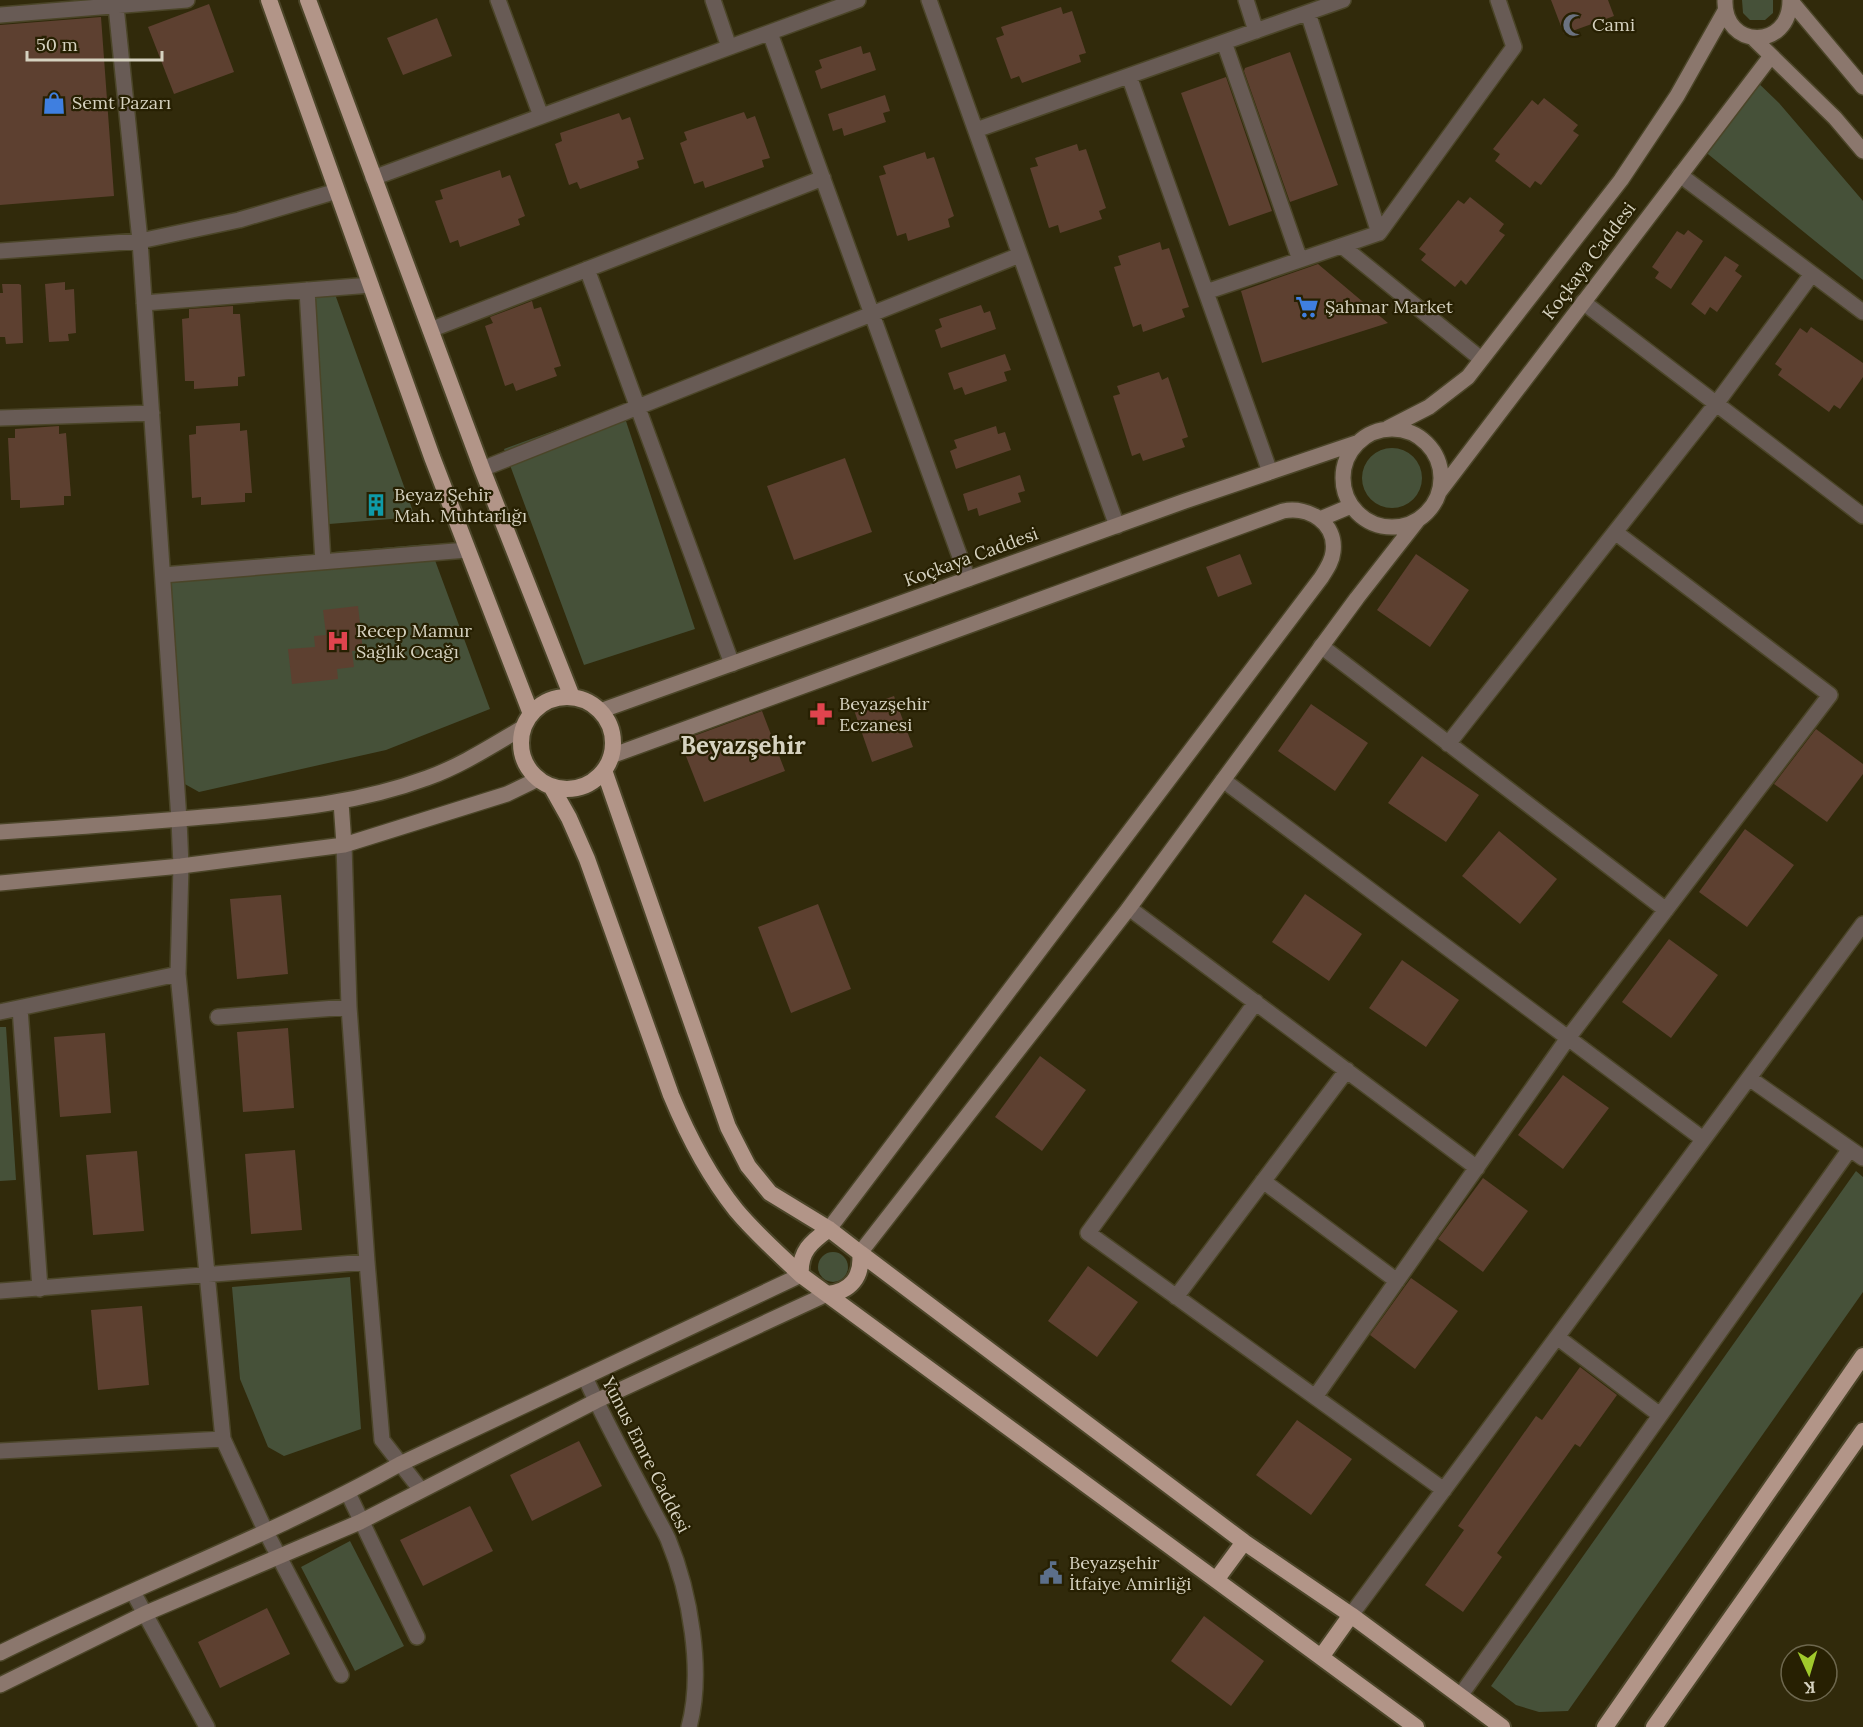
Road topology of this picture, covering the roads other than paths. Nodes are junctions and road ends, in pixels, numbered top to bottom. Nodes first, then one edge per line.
1 (187, 0) edge
2 (269, 0) edge
3 (308, 0) edge
4 (498, 0) edge
5 (713, 0) edge
6 (858, 0) edge
7 (929, 0) edge
8 (1246, 0) edge
9 (1343, 0) edge
10 (1498, 0) edge
11 (1790, 0) edge
12 (1725, 3) edge
13 (116, 6) junction
14 (1308, 12) junction
15 (0, 15) edge
16 (1256, 31) junction
17 (770, 33) junction
18 (1753, 38) junction
19 (1224, 42) junction
20 (729, 47) junction
21 (1771, 56) junction
22 (1129, 76) junction
23 (1863, 87) edge
24 (541, 116) junction
25 (976, 130) junction
26 (1863, 151) edge
27 (1680, 175) junction
28 (373, 178) junction
29 (823, 178) junction
30 (338, 191) junction
31 (1379, 233) junction
32 (140, 241) junction
33 (1342, 246) junction
34 (0, 251) edge
35 (1020, 255) junction
36 (1300, 260) junction
37 (587, 269) junction
38 (1812, 274) junction
39 (371, 285) junction
40 (307, 290) junction
41 (1206, 292) junction
42 (1583, 302) junction
43 (144, 303) junction
44 (1863, 312) edge
45 (872, 314) junction
46 (430, 330) junction
47 (1481, 359) junction
48 (1716, 404) junction
49 (637, 407) junction
50 (152, 413) junction
51 (0, 417) edge
52 (1388, 428) junction
53 (1356, 443) junction
54 (482, 469) junction
55 (1270, 472) junction
56 (1440, 491) junction
57 (1351, 506) junction
58 (1863, 516) edge
59 (1320, 519) junction
60 (1418, 519) junction
61 (1116, 526) junction
62 (1615, 532) junction
63 (467, 550) junction
64 (323, 562) junction
65 (163, 575) junction
66 (968, 579) junction
67 (1321, 646) junction
68 (732, 664) junction
69 (572, 697) junction
70 (600, 711) junction
71 (527, 720) junction
72 (1448, 744) junction
73 (608, 763) junction
74 (1223, 780) junction
75 (544, 783) junction
76 (341, 802) junction
77 (179, 820) junction
78 (0, 832) edge
79 (344, 845) junction
80 (181, 866) junction
81 (0, 883) edge
82 (1129, 908) junction
83 (1666, 910) junction
84 (1863, 924) edge
85 (178, 974) junction
86 (1256, 1002) junction
87 (349, 1007) junction
88 (20, 1008) junction
89 (0, 1012) edge
90 (219, 1017) dead end
91 (1568, 1038) junction
92 (1347, 1070) junction
93 (1749, 1078) junction
94 (1703, 1139) junction
95 (1850, 1149) junction
96 (1863, 1158) edge
97 (1477, 1168) junction
98 (1263, 1181) junction
99 (829, 1230) junction
100 (860, 1253) junction
101 (367, 1262) junction
102 (206, 1275) junction
103 (801, 1275) junction
104 (1397, 1281) junction
105 (40, 1289) junction
106 (0, 1291) edge
107 (827, 1294) junction
108 (1176, 1297) junction
109 (1557, 1337) junction
110 (1863, 1356) edge
111 (585, 1377) junction
112 (1315, 1397) junction
113 (596, 1401) junction
114 (1660, 1415) junction
115 (1863, 1431) edge
116 (223, 1439) junction
117 (0, 1451) edge
118 (400, 1464) junction
119 (421, 1490) junction
120 (1444, 1490) junction
121 (348, 1493) junction
122 (360, 1522) junction
123 (266, 1532) junction
124 (1244, 1542) junction
125 (278, 1556) junction
126 (1216, 1580) junction
127 (133, 1592) junction
128 (144, 1614) junction
129 (1351, 1615) junction
130 (417, 1637) dead end
131 (0, 1654) edge
132 (1321, 1657) junction
133 (341, 1675) dead end
134 (0, 1685) edge
135 (1460, 1696) junction
136 (207, 1727) edge
137 (689, 1727) edge
138 (1416, 1727) edge
139 (1502, 1727) edge
140 (1605, 1727) edge
141 (1654, 1727) edge

1 - 13 street
2 - 30 highway
3 - 28 highway
4 - 24 street
5 - 20 street
6 - 17 street
7 - 25 street
8 - 16 street
9 - 14 street
10 - 31 street
11 - 18 main road
11 - 23 main road
12 - 18 main road
12 - 47 main road, Koçkaya Caddesi
13 - 15 street
13 - 32 street
14 - 16 street
14 - 31 street
16 - 19 street
17 - 20 street
17 - 29 street
18 - 21 main road
19 - 22 street
19 - 36 street
20 - 24 street
21 - 26 main road
21 - 27 main road, Koçkaya Caddesi
22 - 25 street
22 - 41 street
24 - 28 street
25 - 35 street
27 - 38 street
27 - 42 main road, Koçkaya Caddesi
28 - 46 highway
29 - 37 street
29 - 45 street
30 - 32 street
30 - 39 highway
31 - 33 street
32 - 34 street
32 - 43 street
33 - 36 street
33 - 47 street
35 - 45 street
35 - 61 street
36 - 41 street
37 - 46 street
37 - 49 street
38 - 44 street
38 - 48 street
39 - 40 street
39 - 63 highway
40 - 43 street
40 - 64 street
41 - 55 street
42 - 48 street
42 - 56 main road, Koçkaya Caddesi
43 - 50 street
45 - 49 street
45 - 66 street
46 - 54 highway
47 - 52 main road, Koçkaya Caddesi
48 - 58 street
48 - 62 street
49 - 54 street
49 - 68 street
50 - 51 street
50 - 65 street
52 - 53 main road
52 - 56 main road
53 - 55 main road, Koçkaya Caddesi
53 - 57 main road
54 - 69 highway
55 - 61 main road, Koçkaya Caddesi
56 - 60 main road
57 - 59 main road
57 - 60 main road
59 - 73 main road
59 - 99 main road
60 - 67 main road
61 - 66 main road, Koçkaya Caddesi
62 - 72 street
62 - 83 street
63 - 64 street
63 - 71 highway
64 - 65 street
65 - 77 street
66 - 68 main road, Koçkaya Caddesi
67 - 72 street
67 - 74 main road
68 - 70 main road, Koçkaya Caddesi
69 - 70 highway
69 - 71 highway
70 - 73 highway
71 - 75 highway
71 - 76 main road
72 - 83 street
73 - 75 highway
73 - 99 highway
74 - 82 main road
74 - 91 street
75 - 79 main road
75 - 103 highway
76 - 77 main road
76 - 79 main road
77 - 78 main road
77 - 80 street
79 - 80 main road
79 - 87 street
80 - 81 main road
80 - 85 street
82 - 86 street
82 - 100 main road
83 - 91 street
84 - 93 street
85 - 88 street
85 - 102 street
86 - 92 street
86 - 108 street
87 - 90 street
87 - 101 street
88 - 89 street
88 - 105 street
91 - 94 street
91 - 97 street
92 - 97 street
92 - 98 street
93 - 94 street
93 - 95 street
94 - 109 street
95 - 96 street
95 - 114 street
97 - 104 street
98 - 104 street
98 - 108 street
99 - 100 highway
99 - 103 highway
100 - 107 highway
100 - 124 highway
101 - 102 street
101 - 118 street
102 - 105 street
102 - 116 street
103 - 107 highway
103 - 111 main road
104 - 112 street
105 - 106 street
107 - 113 main road
107 - 126 highway
108 - 112 street
109 - 114 street
109 - 120 street
110 - 140 highway
111 - 113 street, Yunus Emre Caddesi
111 - 118 main road
112 - 120 street
113 - 119 main road
113 - 137 street, Yunus Emre Caddesi
114 - 135 street
115 - 141 highway
116 - 117 street
116 - 123 street
118 - 119 street
118 - 121 main road
119 - 122 main road
120 - 129 street
121 - 122 street
121 - 123 main road
122 - 125 main road
122 - 130 street
123 - 125 street
123 - 127 main road
124 - 126 highway
124 - 129 highway
125 - 128 main road
125 - 133 street
126 - 132 highway
127 - 128 street
127 - 131 main road
128 - 134 main road
128 - 136 street
129 - 132 highway
129 - 135 highway
132 - 138 highway
135 - 139 highway

